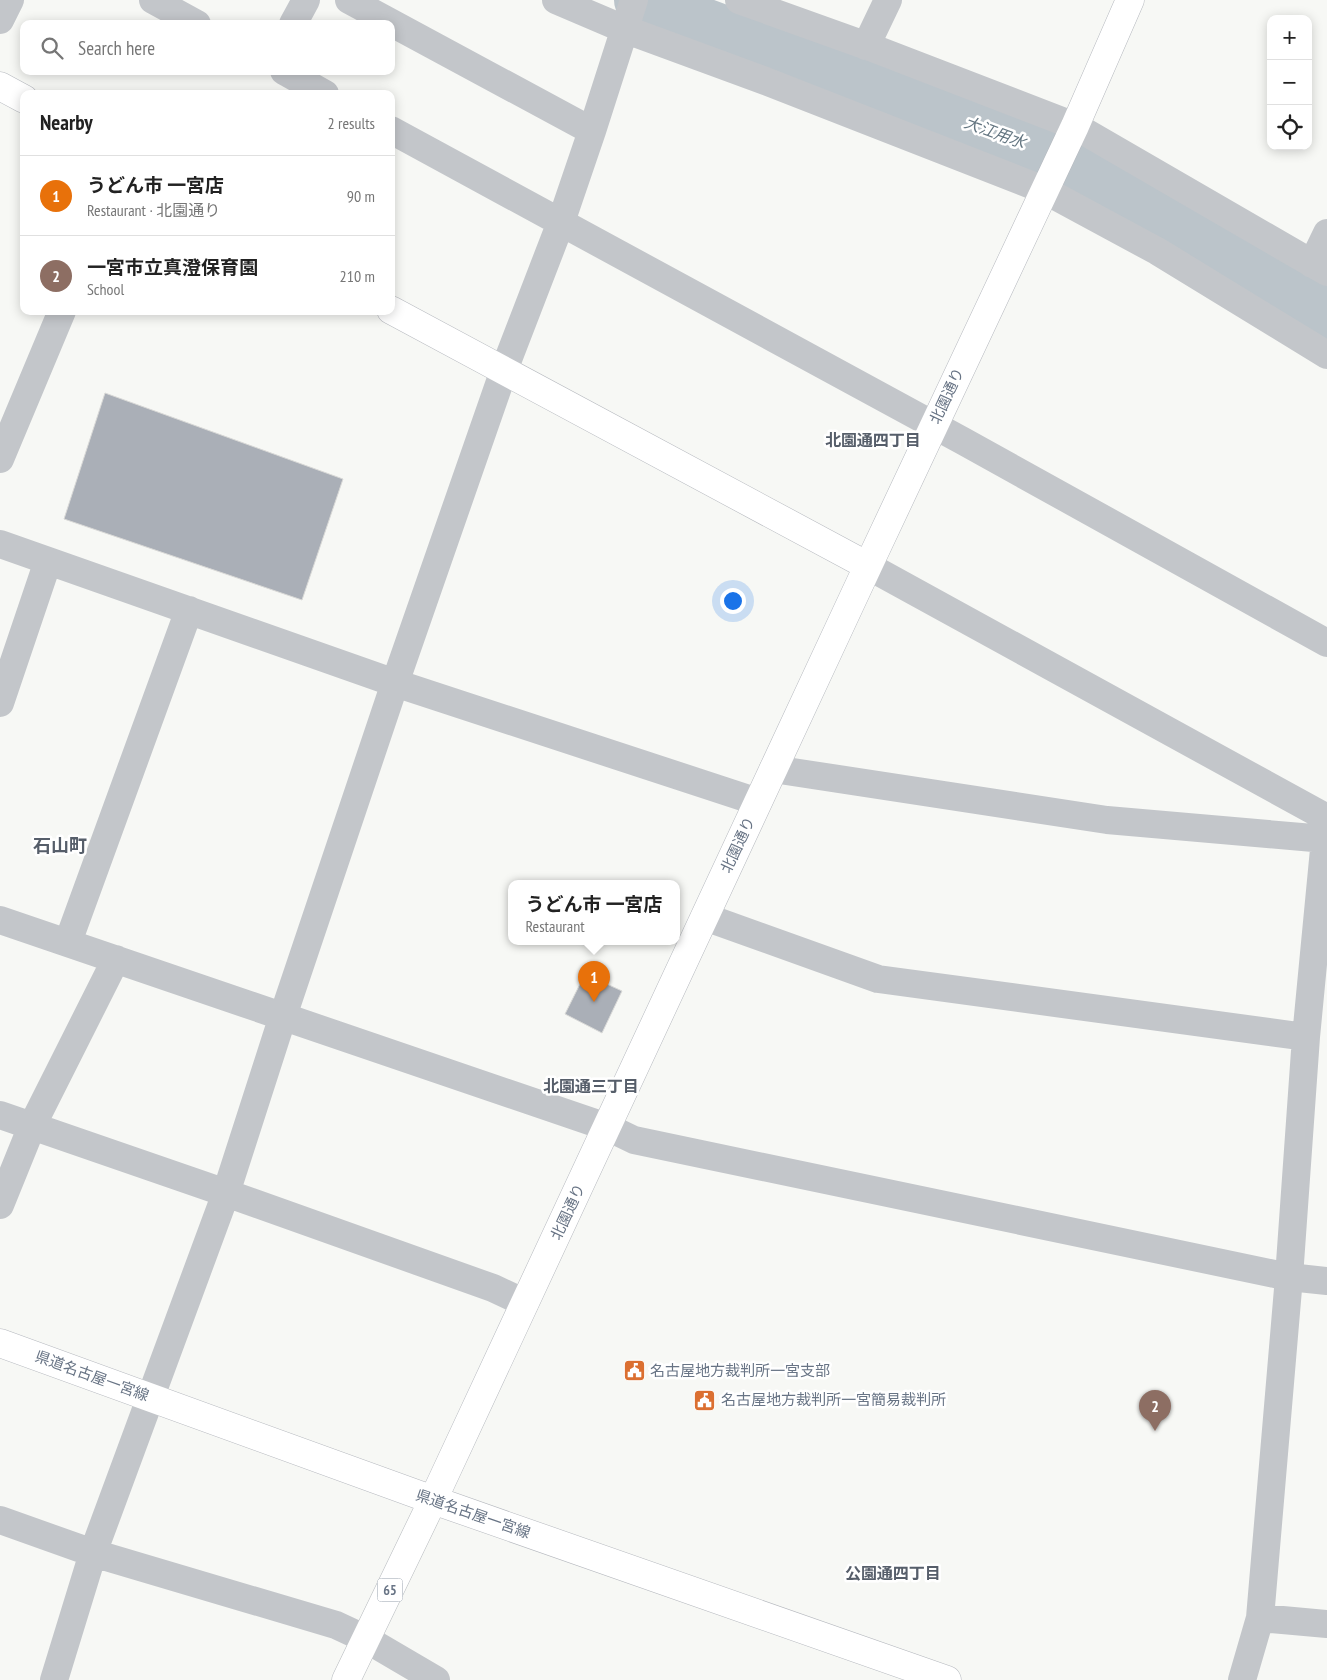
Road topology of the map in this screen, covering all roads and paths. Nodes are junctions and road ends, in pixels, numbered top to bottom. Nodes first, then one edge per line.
1 (10, 0) edge
2 (153, 0) edge
3 (306, 0) edge
4 (349, 0) edge
5 (556, 0) edge
6 (740, 0) edge
7 (888, 0) edge
8 (1130, 0) edge
9 (628, 17) edge
10 (0, 20) edge
11 (190, 20) edge
12 (295, 20) edge
13 (386, 20) edge
14 (395, 25) edge
15 (866, 46) junction
16 (291, 75) edge
17 (0, 86) edge
18 (318, 90) edge
19 (20, 98) edge
20 (1075, 126) junction
21 (592, 131) junction
22 (395, 132) edge
23 (1044, 190) junction
24 (561, 222) junction
25 (1327, 233) edge
26 (1320, 268) edge
27 (395, 312) edge
28 (60, 315) edge
29 (1327, 355) edge
30 (504, 370) junction
31 (934, 426) junction
32 (0, 460) edge
33 (0, 544) edge
34 (48, 561) junction
35 (868, 566) junction
36 (190, 610) junction
37 (1327, 643) edge
38 (394, 683) junction
39 (0, 703) edge
40 (773, 769) junction
41 (758, 802) junction
42 (1326, 823) edge
43 (705, 917) junction
44 (0, 920) edge
45 (68, 942) junction
46 (116, 959) junction
47 (282, 1016) junction
48 (1306, 1037) junction
49 (0, 1114) edge
50 (32, 1126) junction
51 (607, 1127) junction
52 (226, 1193) junction
53 (0, 1204) edge
54 (1289, 1277) junction
55 (1327, 1281) edge
56 (525, 1303) junction
57 (0, 1343) edge
58 (151, 1398) junction
59 (433, 1500) junction
60 (0, 1520) edge
61 (0, 1533) edge
62 (93, 1553) junction
63 (1260, 1618) junction
64 (1327, 1624) edge
65 (366, 1639) junction
66 (54, 1680) edge
67 (346, 1680) edge
68 (436, 1680) edge
69 (947, 1680) edge
70 (1242, 1680) edge

1 - 10 street
2 - 11 street
3 - 12 street
4 - 13 street
5 - 9 street
6 - 15 street
7 - 15 street
8 - 20 street, 北園通り
9 - 21 street
9 - 23 street
14 - 21 street
15 - 20 street
16 - 18 street
17 - 19 street
20 - 23 street, 北園通り
20 - 26 street
21 - 24 street
22 - 24 street
23 - 29 street
23 - 31 street, 北園通り
24 - 30 street
24 - 31 street
25 - 26 street
27 - 30 street
28 - 32 street
30 - 35 street
30 - 38 street
31 - 35 street, 北園通り
31 - 37 street
33 - 34 street
34 - 36 street
34 - 39 street
35 - 40 street, 北園通り
35 - 42 street
36 - 38 street
36 - 45 street
38 - 41 street
38 - 47 street
40 - 41 street, 北園通り
40 - 42 street
41 - 43 street, 北園通り
42 - 48 street
43 - 48 street
43 - 51 street, 北園通り
44 - 45 street
45 - 46 street
46 - 47 street
46 - 50 street
47 - 51 street
47 - 52 street
48 - 54 street
49 - 50 street
50 - 52 street
50 - 53 street
51 - 54 street
51 - 56 street, 北園通り
52 - 56 street
52 - 58 street
54 - 55 street
54 - 63 street
56 - 59 street, 北園通り
57 - 58 street, 県道名古屋一宮線
58 - 59 street, 県道名古屋一宮線
58 - 62 street
59 - 65 street, 65
59 - 69 street, 県道名古屋一宮線
60 - 62 street
61 - 62 street
62 - 65 street
62 - 66 street
63 - 64 street
63 - 70 street
65 - 67 street, 65
65 - 68 street

